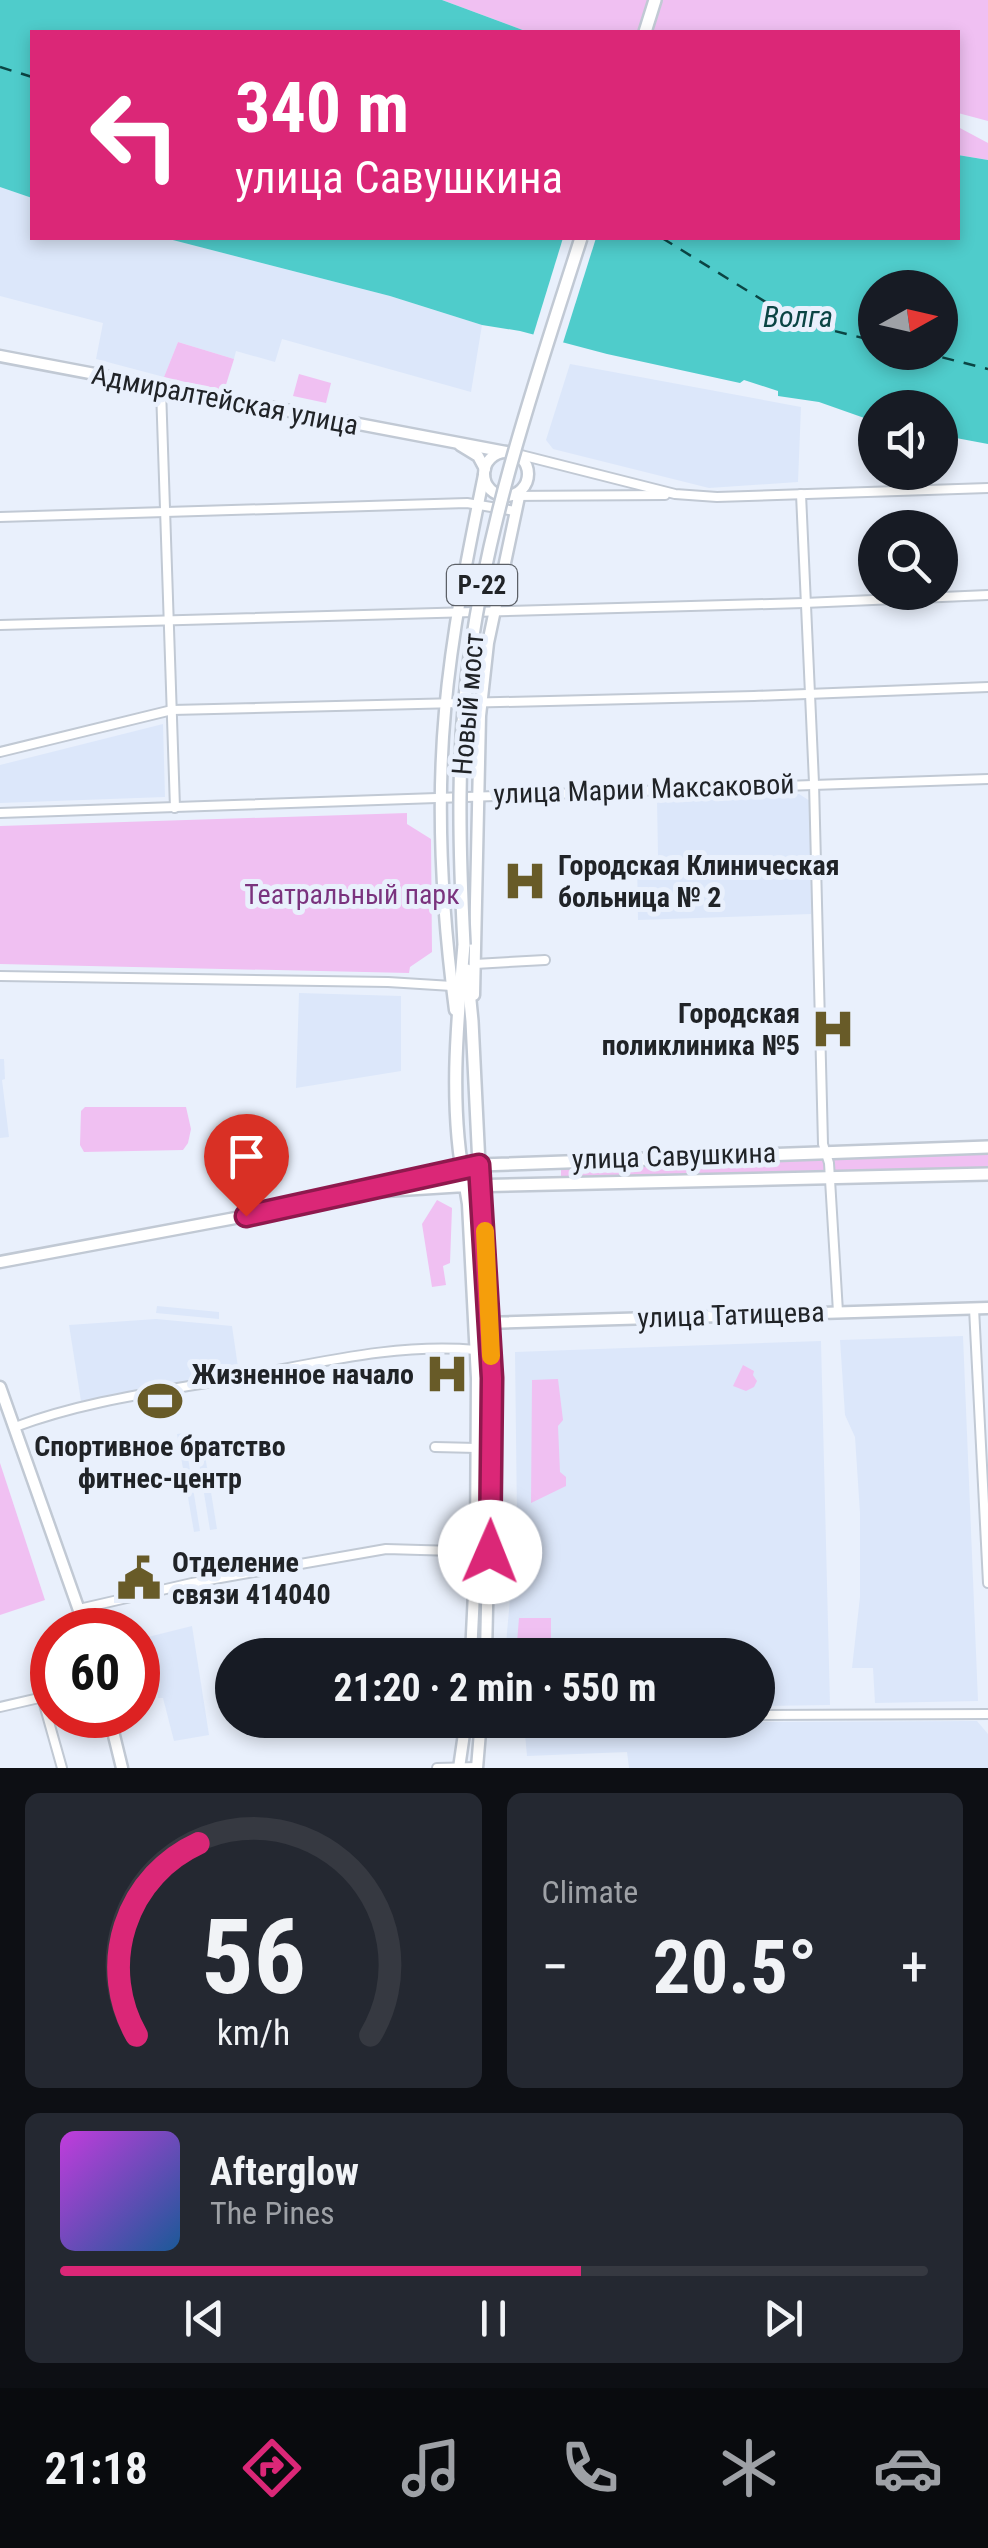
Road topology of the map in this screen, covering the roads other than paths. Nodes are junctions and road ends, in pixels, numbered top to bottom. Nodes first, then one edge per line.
1 (655, 0) edge
2 (645, 30) edge
3 (580, 240) edge
4 (0, 356) edge
5 (161, 389) junction
6 (450, 442) junction
7 (510, 452) junction
8 (484, 472) junction
9 (988, 488) edge
10 (675, 494) junction
11 (801, 494) junction
12 (519, 495) junction
13 (478, 504) junction
14 (515, 511) junction
15 (164, 512) junction
16 (0, 517) edge
17 (988, 595) edge
18 (804, 604) junction
19 (494, 612) junction
20 (457, 613) junction
21 (167, 620) junction
22 (0, 625) edge
23 (988, 687) edge
24 (808, 693) junction
25 (446, 702) junction
26 (482, 702) junction
27 (172, 710) junction
28 (0, 752) edge
29 (988, 779) edge
30 (814, 783) junction
31 (478, 796) junction
32 (442, 799) junction
33 (175, 808) junction
34 (0, 813) edge
35 (464, 945) junction
36 (545, 960) dead end
37 (475, 964) junction
38 (0, 976) edge
39 (452, 986) junction
40 (472, 1020) junction
41 (457, 1022) junction
42 (988, 1147) edge
43 (827, 1152) junction
44 (561, 1160) junction
45 (479, 1165) junction
46 (461, 1168) junction
47 (988, 1174) edge
48 (830, 1179) junction
49 (562, 1184) junction
50 (481, 1185) junction
51 (464, 1186) junction
52 (364, 1192) junction
53 (0, 1262) edge
54 (974, 1308) junction
55 (988, 1308) edge
56 (838, 1312) junction
57 (490, 1323) junction
58 (475, 1324) junction
59 (476, 1350) junction
60 (0, 1387) edge
61 (15, 1427) junction
62 (435, 1446) dead end
63 (476, 1448) junction
64 (476, 1552) junction
65 (490, 1552) junction
66 (988, 1583) edge
67 (78, 1608) edge
68 (87, 1608) edge
69 (472, 1638) edge
70 (487, 1638) edge
71 (30, 1700) edge
72 (0, 1707) edge
73 (988, 1714) edge
74 (775, 1715) edge
75 (54, 1738) edge
76 (114, 1738) edge
77 (463, 1738) edge
78 (480, 1738) edge
79 (459, 1767) edge
80 (62, 1768) edge
81 (122, 1768) edge
82 (437, 1768) edge
83 (478, 1768) edge

1 - 2 highway
3 - 35 highway, Новый мост / Р-22, bridge
4 - 5 main road, Адмиралтейская улица
5 - 6 main road, Адмиралтейская улица
5 - 15 street
6 - 7 main road, Адмиралтейская улица
6 - 8 main road
7 - 8 main road
7 - 10 street
7 - 12 main road
8 - 12 main road
8 - 13 main road
9 - 11 street
10 - 11 street
10 - 12 street
11 - 18 street
12 - 14 main road
13 - 14 street
13 - 15 street
13 - 20 main road
14 - 19 main road
15 - 16 street
15 - 21 street
17 - 18 street
18 - 19 street
18 - 24 street
19 - 20 street
19 - 26 main road
20 - 21 street
20 - 25 main road
21 - 22 street
21 - 27 street
23 - 24 street
24 - 26 street
24 - 30 street
25 - 26 street
25 - 27 street
25 - 32 main road
26 - 31 main road
27 - 28 street
27 - 33 street
29 - 30 street, улица Марии Максаковой
30 - 31 street, улица Марии Максаковой
30 - 43 street
31 - 32 street, улица Марии Максаковой
31 - 37 main road
32 - 33 street, улица Марии Максаковой
32 - 39 main road
33 - 34 street, улица Марии Максаковой
35 - 40 highway
35 - 41 highway
36 - 37 street
37 - 40 main road
38 - 39 street
39 - 41 main road
40 - 45 highway
41 - 46 highway
42 - 43 highway, улица Савушкина
43 - 44 highway, улица Савушкина
43 - 48 street
44 - 45 highway, улица Савушкина
44 - 49 highway
45 - 46 main road, улица Савушкина
45 - 50 main road
46 - 51 highway
46 - 52 main road, улица Савушкина
47 - 48 highway, улица Савушкина
48 - 49 highway, улица Савушкина
48 - 56 street
49 - 50 highway, улица Савушкина
50 - 51 highway, улица Савушкина
50 - 57 main road
51 - 52 main road, улица Савушкина
51 - 58 main road
52 - 53 main road, улица Савушкина
54 - 55 main road, улица Татищева
54 - 56 main road, улица Татищева
54 - 66 street
56 - 57 main road, улица Татищева
57 - 58 main road, улица Татищева
57 - 65 main road
58 - 59 main road
59 - 61 street
59 - 63 main road
60 - 61 main road
61 - 67 main road
62 - 63 street
63 - 64 main road
64 - 65 street
64 - 68 street
64 - 69 main road
65 - 70 main road
71 - 72 street
73 - 74 street
75 - 80 street
76 - 81 main road
77 - 79 main road
78 - 83 main road
79 - 82 street
79 - 83 street

